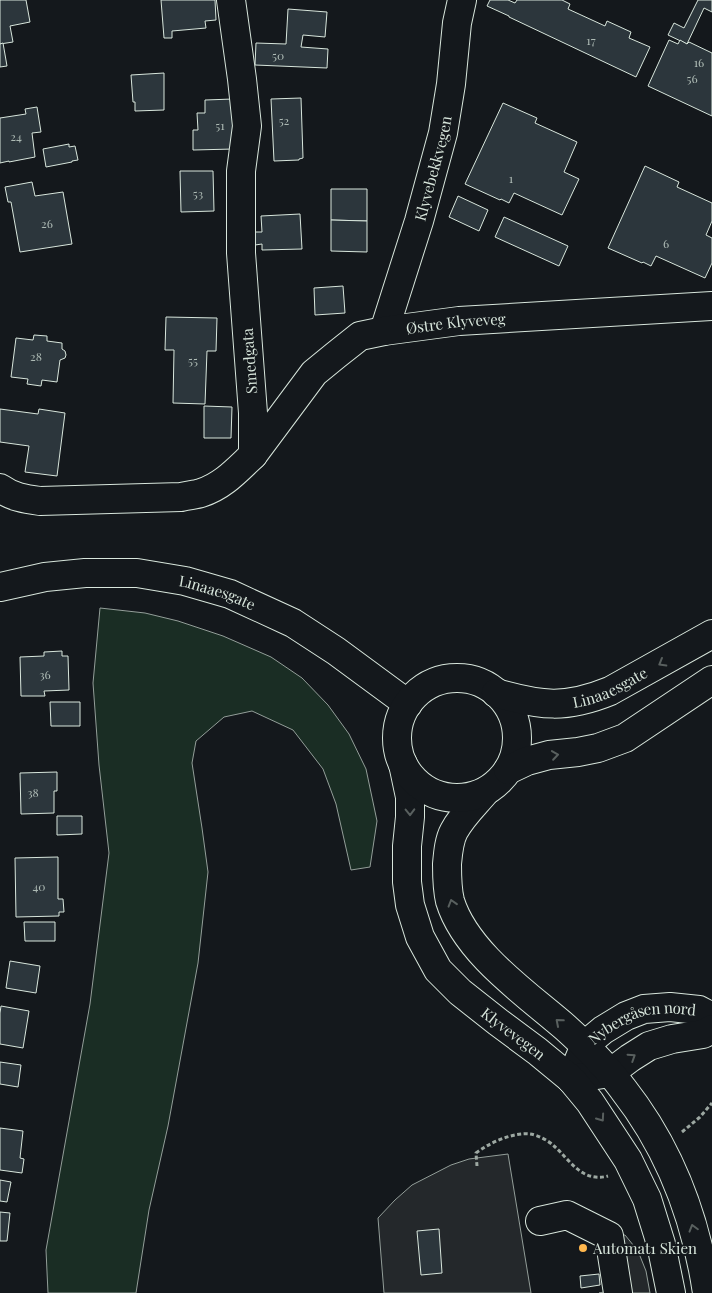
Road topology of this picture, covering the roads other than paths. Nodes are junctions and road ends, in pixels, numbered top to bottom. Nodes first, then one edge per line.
1 (231, 0) edge
2 (462, 0) edge
3 (712, 306) edge
4 (384, 331) junction
5 (252, 454) junction
6 (0, 488) edge
7 (0, 587) edge
8 (712, 634) edge
9 (712, 680) edge
10 (496, 693) junction
11 (408, 704) junction
12 (403, 764) junction
13 (508, 770) junction
14 (485, 792) junction
15 (712, 1016) edge
16 (712, 1029) edge
17 (585, 1045) junction
18 (610, 1073) junction
19 (571, 1079) junction
20 (540, 1221) dead end
21 (618, 1293) edge
22 (671, 1293) edge
23 (707, 1293) edge

1 - 5 main road, Smedgata
2 - 4 main road, Klyvebekkvegen
3 - 4 main road, Østre Klyveveg
4 - 5 main road, Østre Klyveveg
5 - 6 main road
7 - 11 main road, Linaaesgate
8 -> 10 main road, Linaaesgate
13 -> 9 main road, Linaaesgate
10 - 11 main road, Linaaesgate
10 - 13 main road, Linaaesgate
11 - 12 main road, Linaaesgate
12 - 14 main road, Linaaesgate
12 -> 19 main road, Klyvevegen
13 - 14 main road, Linaaesgate
17 -> 14 main road
15 - 17 main road, Nybergåsen nord
18 -> 16 main road, Nybergåsen nord
17 - 18 main road
17 - 19 main road, Nybergåsen nord
18 - 19 main road, Nybergåsen nord
23 -> 18 main road
19 -> 22 main road, Klyvevegen
20 - 21 main road

